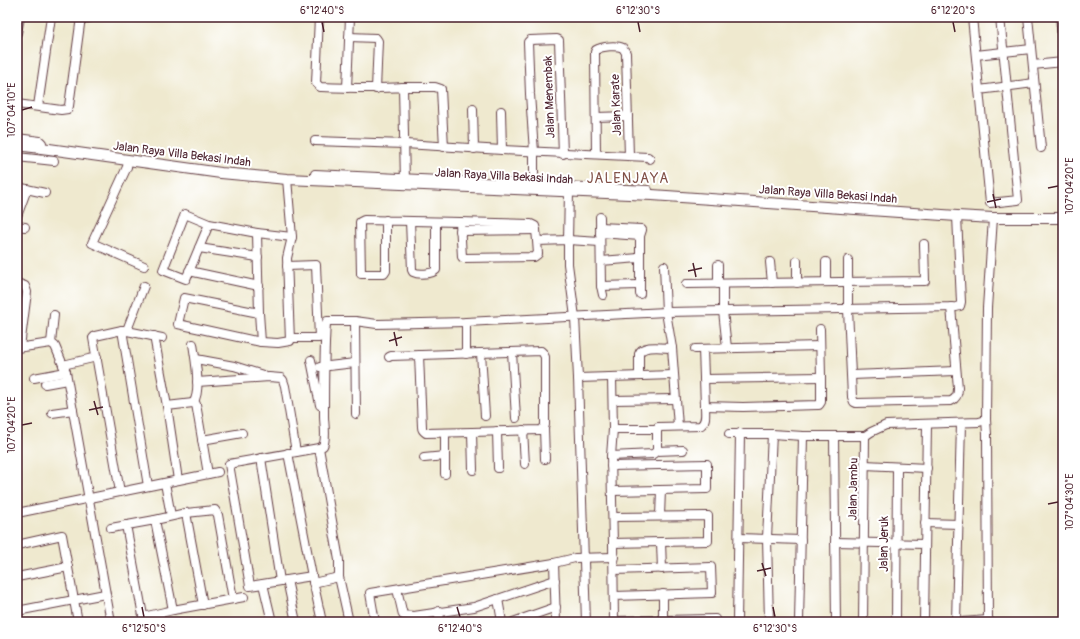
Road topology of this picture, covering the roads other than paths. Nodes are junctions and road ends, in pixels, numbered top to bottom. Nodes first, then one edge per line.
1 (20, 17) edge
2 (51, 17) edge
3 (92, 17) edge
4 (319, 17) edge
5 (350, 17) edge
6 (972, 17) edge
7 (1000, 17) edge
8 (1028, 17) edge
9 (1060, 17) edge
10 (81, 19) edge
11 (17, 32) edge
12 (348, 37) junction
13 (1063, 48) edge
14 (1031, 49) junction
15 (1004, 52) junction
16 (976, 55) junction
17 (1063, 62) edge
18 (1033, 67) junction
19 (1063, 67) edge
20 (1034, 83) junction
21 (1007, 86) junction
22 (403, 87) junction
23 (347, 88) junction
24 (376, 89) junction
25 (979, 90) junction
26 (17, 104) edge
27 (38, 106) junction
28 (473, 109) dead end
29 (501, 112) dead end
30 (628, 116) junction
31 (596, 117) junction
32 (17, 138) edge
33 (315, 141) dead end
34 (405, 144) junction
35 (17, 145) edge
36 (444, 147) junction
37 (46, 148) junction
38 (1041, 148) dead end
39 (474, 149) junction
40 (502, 150) junction
41 (534, 152) junction
42 (563, 154) junction
43 (596, 154) junction
44 (629, 156) junction
45 (17, 157) edge
46 (650, 159) dead end
47 (44, 160) junction
48 (128, 160) junction
49 (54, 161) dead end
50 (315, 174) dead end
51 (287, 179) junction
52 (405, 181) junction
53 (17, 187) edge
54 (534, 188) junction
55 (27, 189) junction
56 (648, 190) dead end
57 (569, 192) junction
58 (45, 193) dead end
59 (17, 216) edge
60 (957, 216) junction
61 (600, 218) dead end
62 (994, 218) junction
63 (1063, 218) edge
64 (386, 220) junction
65 (410, 221) junction
66 (436, 222) junction
67 (460, 222) junction
68 (209, 224) junction
69 (536, 230) junction
70 (600, 230) junction
71 (460, 231) junction
72 (257, 233) junction
73 (292, 237) junction
74 (568, 240) junction
75 (537, 241) junction
76 (600, 242) junction
77 (924, 244) dead end
78 (199, 248) junction
79 (258, 257) junction
80 (639, 258) junction
81 (848, 260) dead end
82 (601, 261) junction
83 (797, 261) dead end
84 (770, 262) dead end
85 (826, 262) dead end
86 (718, 265) dead end
87 (144, 266) dead end
88 (287, 266) junction
89 (664, 266) dead end
90 (189, 272) junction
91 (826, 282) junction
92 (848, 282) junction
93 (17, 283) edge
94 (772, 283) junction
95 (797, 283) junction
96 (686, 284) dead end
97 (721, 284) junction
98 (144, 286) dead end
99 (258, 286) junction
100 (602, 286) junction
101 (603, 295) dead end
102 (951, 307) junction
103 (848, 309) junction
104 (666, 312) junction
105 (723, 312) junction
106 (259, 313) junction
107 (54, 315) dead end
108 (575, 317) junction
109 (355, 321) junction
110 (466, 322) junction
111 (820, 329) dead end
112 (125, 330) junction
113 (154, 336) junction
114 (162, 338) dead end
115 (290, 338) junction
116 (261, 342) junction
117 (51, 343) junction
118 (193, 344) dead end
119 (820, 346) junction
120 (19, 348) edge
121 (672, 348) junction
122 (727, 348) junction
123 (512, 352) junction
124 (481, 353) junction
125 (466, 354) junction
126 (419, 355) junction
127 (97, 357) junction
128 (389, 357) dead end
129 (196, 359) junction
130 (355, 362) junction
131 (324, 367) junction
132 (64, 368) junction
133 (956, 371) junction
134 (673, 375) junction
135 (852, 375) junction
136 (639, 376) junction
137 (269, 377) junction
138 (612, 377) junction
139 (821, 377) junction
140 (34, 378) dead end
141 (578, 378) junction
142 (704, 379) junction
143 (67, 380) junction
144 (197, 382) junction
145 (45, 384) dead end
146 (675, 399) junction
147 (612, 400) junction
148 (193, 403) junction
149 (167, 406) junction
150 (705, 406) junction
151 (73, 410) junction
152 (52, 414) dead end
153 (356, 414) dead end
154 (484, 416) dead end
155 (516, 418) dead end
156 (986, 420) junction
157 (324, 423) junction
158 (961, 423) junction
159 (927, 424) junction
160 (678, 426) junction
161 (544, 428) junction
162 (614, 429) junction
163 (657, 429) junction
164 (523, 430) junction
165 (497, 431) junction
166 (472, 432) junction
167 (242, 433) dead end
168 (445, 433) junction
169 (740, 433) junction
170 (729, 434) dead end
171 (772, 434) junction
172 (803, 436) junction
173 (834, 436) junction
174 (865, 436) junction
175 (202, 440) junction
176 (319, 448) junction
177 (683, 450) dead end
178 (657, 451) junction
179 (292, 453) junction
180 (445, 456) junction
181 (611, 456) junction
182 (260, 458) junction
183 (424, 458) dead end
184 (545, 460) dead end
185 (525, 464) dead end
186 (865, 465) junction
187 (611, 466) junction
188 (897, 467) junction
189 (498, 468) dead end
190 (927, 468) junction
191 (473, 470) dead end
192 (218, 472) dead end
193 (208, 474) junction
194 (445, 474) dead end
195 (178, 480) junction
196 (166, 483) junction
197 (148, 486) junction
198 (660, 490) junction
199 (612, 491) junction
200 (120, 492) junction
201 (89, 498) junction
202 (17, 513) edge
203 (186, 513) junction
204 (171, 516) junction
205 (660, 516) junction
206 (613, 517) junction
207 (155, 520) junction
208 (925, 523) junction
209 (959, 524) junction
210 (126, 525) junction
211 (111, 528) dead end
212 (739, 538) junction
213 (767, 538) junction
214 (801, 540) junction
215 (662, 542) junction
216 (835, 542) junction
217 (614, 543) junction
218 (864, 543) junction
219 (896, 544) junction
220 (925, 544) junction
221 (17, 545) edge
222 (614, 557) junction
223 (584, 558) junction
224 (554, 563) junction
225 (68, 567) junction
226 (662, 569) junction
227 (614, 570) junction
228 (17, 577) edge
229 (339, 577) junction
230 (312, 580) junction
231 (555, 580) junction
232 (283, 581) junction
233 (263, 584) junction
234 (397, 589) junction
235 (105, 594) junction
236 (663, 594) junction
237 (614, 596) junction
238 (244, 597) dead end
239 (233, 599) junction
240 (498, 599) junction
241 (74, 600) junction
242 (203, 605) junction
243 (556, 607) junction
244 (173, 610) junction
245 (17, 611) edge
246 (439, 611) junction
247 (403, 619) edge
248 (414, 619) edge
249 (143, 620) edge
250 (663, 620) junction
251 (614, 621) edge
252 (989, 621) edge
253 (78, 622) edge
254 (111, 622) edge
255 (272, 622) edge
256 (296, 622) edge
257 (322, 622) edge
258 (349, 622) edge
259 (375, 622) edge
260 (440, 622) edge
261 (502, 622) edge
262 (512, 622) edge
263 (556, 622) edge
264 (586, 622) edge
265 (715, 622) edge
266 (737, 622) edge
267 (769, 622) edge
268 (799, 622) edge
269 (836, 622) edge
270 (863, 622) edge
271 (896, 622) edge
272 (924, 622) edge
273 (956, 622) edge
274 (960, 622) edge

1 - 11 street
2 - 27 street
3 - 10 street
4 - 23 street
5 - 12 street
6 - 16 street
7 - 15 street
8 - 14 street
9 - 13 street
10 - 27 street
12 - 23 street
12 - 24 street
14 - 15 street
14 - 18 street
15 - 16 street
15 - 21 street
16 - 25 street
17 - 18 street
18 - 19 street
18 - 20 street
20 - 21 street
20 - 38 street
21 - 25 street
21 - 25 street
22 - 24 street
22 - 34 street
22 - 36 street
23 - 24 street
26 - 27 street
28 - 39 street
29 - 40 street
30 - 31 street
30 - 31 street, Jalan Karate
30 - 44 street, Jalan Karate
31 - 43 street
32 - 37 street
33 - 34 street
34 - 36 street
34 - 52 street
35 - 37 main road, Jalan Raya Villa Bekasi Indah
36 - 39 street
37 - 47 street
37 - 48 main road, Jalan Raya Villa Bekasi Indah
39 - 40 street
40 - 41 street
41 - 42 street
41 - 42 street, Jalan Menembak
41 - 54 street
42 - 43 street
43 - 44 street
44 - 46 street
45 - 47 street
47 - 49 street
48 - 51 main road, Jalan Raya Villa Bekasi Indah
48 - 87 street
50 - 52 street
51 - 52 main road, Jalan Raya Villa Bekasi Indah
51 - 73 street
52 - 54 main road, Jalan Raya Villa Bekasi Indah
53 - 55 street
54 - 56 street
54 - 57 main road, Jalan Raya Villa Bekasi Indah
55 - 58 street
55 - 59 street
57 - 60 main road, Jalan Raya Villa Bekasi Indah
57 - 74 street
60 - 62 main road, Jalan Raya Villa Bekasi Indah
60 - 102 street
61 - 70 street
62 - 63 main road, Jalan Raya Villa Bekasi Indah
62 - 156 street
64 - 64 street
64 - 65 street
65 - 66 street
65 - 66 street
66 - 67 street
67 - 69 street
67 - 71 street
68 - 72 street
68 - 78 street
68 - 90 street
69 - 71 street
69 - 75 street
70 - 76 street
70 - 80 street
71 - 75 street
72 - 73 street
72 - 79 street
73 - 88 street
74 - 75 street
74 - 76 street
74 - 108 street
76 - 82 street
77 - 92 street
78 - 79 street
78 - 90 street
79 - 99 street
80 - 82 street
80 - 100 street
81 - 92 street
82 - 100 street
83 - 95 street
84 - 94 street
85 - 91 street
86 - 97 street
88 - 115 street
88 - 115 street
89 - 104 street
90 - 99 street
91 - 92 street
91 - 95 street
92 - 103 street
93 - 120 street
94 - 95 street
94 - 97 street
96 - 97 street
97 - 105 street
98 - 112 street
99 - 106 street
100 - 101 street
102 - 103 street
102 - 133 street
103 - 105 street
103 - 135 street
104 - 105 street
104 - 108 street
104 - 121 street
105 - 122 street
106 - 116 street
106 - 116 street
107 - 117 street
108 - 110 street
108 - 141 street
109 - 110 street
109 - 130 street
109 - 131 street
110 - 125 street
111 - 119 street
112 - 113 street
112 - 127 street
112 - 197 street
113 - 114 street
113 - 149 street
115 - 116 street
117 - 120 street
117 - 132 street
118 - 129 street
119 - 122 street
119 - 139 street
121 - 134 street
121 - 136 street
122 - 142 street
123 - 124 street
123 - 155 street
123 - 161 street
124 - 125 street
124 - 154 street
125 - 126 street
126 - 128 street
126 - 168 street
127 - 132 street
127 - 200 street
129 - 137 street
129 - 144 street
130 - 131 street
130 - 153 street
131 - 157 street
131 - 157 street
132 - 140 street
132 - 143 street
133 - 135 street
133 - 135 street
134 - 136 street
134 - 146 street
136 - 138 street
137 - 144 street
137 - 179 street
138 - 141 street
138 - 147 street
139 - 142 street
139 - 150 street
141 - 223 street
142 - 150 street
143 - 145 street
143 - 151 street
144 - 148 street
146 - 147 street
146 - 160 street
147 - 162 street
148 - 149 street
148 - 175 street
149 - 195 street
150 - 160 street
151 - 152 street
151 - 201 street
156 - 158 street
156 - 252 street
157 - 176 street
158 - 159 street
158 - 209 street
159 - 174 street
159 - 190 street
160 - 163 street
161 - 164 street
161 - 184 street
162 - 163 street
162 - 181 street
163 - 178 street
164 - 165 street
164 - 185 street
165 - 166 street
165 - 189 street
166 - 168 street
166 - 191 street
167 - 175 street
168 - 180 street
169 - 170 street
169 - 171 street
169 - 212 street
171 - 172 street
171 - 213 street
172 - 173 street
172 - 214 street
173 - 174 street
173 - 216 street
174 - 186 street, Jalan Jambu
175 - 193 street
176 - 179 street
176 - 229 street
177 - 178 street
178 - 181 street
179 - 182 street
179 - 230 street
180 - 183 street
180 - 194 street
181 - 187 street
182 - 232 street
182 - 233 street
186 - 188 street
186 - 218 street, Jalan Jambu
187 - 198 street
187 - 199 street
188 - 190 street
188 - 219 street, Jalan Jeruk
190 - 208 street
192 - 193 street
193 - 195 street
195 - 196 street
196 - 197 street
196 - 204 street
197 - 200 street
198 - 199 street
198 - 205 street
199 - 206 street
200 - 201 street
201 - 202 street
201 - 235 street
203 - 204 street
203 - 239 street
203 - 242 street
204 - 207 street
205 - 206 street
205 - 215 street
206 - 217 street
207 - 210 street
207 - 244 street
208 - 209 street
208 - 220 street
209 - 273 street
210 - 211 street
210 - 249 street
212 - 213 street
212 - 266 street
213 - 214 street
213 - 267 street
214 - 268 street
215 - 217 street
215 - 226 street
216 - 218 street
216 - 269 street
217 - 222 street
218 - 219 street
218 - 270 street, Jalan Jambu
219 - 220 street
219 - 271 street, Jalan Jeruk
220 - 272 street
221 - 225 street
222 - 223 street
222 - 227 street
223 - 224 street
223 - 264 street
224 - 231 street
224 - 234 street
225 - 228 street
225 - 241 street
226 - 227 street
226 - 236 street
227 - 237 street
229 - 230 street
229 - 258 street
230 - 232 street
230 - 257 street
231 - 240 street
231 - 243 street
232 - 233 street
232 - 256 street
233 - 255 street
234 - 247 street
234 - 259 street
235 - 241 street
235 - 254 street
236 - 237 street
236 - 250 street
237 - 251 street
238 - 239 street
239 - 242 street
240 - 246 street
240 - 261 street
241 - 245 street
241 - 253 street
242 - 244 street
243 - 262 street
243 - 263 street
244 - 249 street
246 - 248 street
246 - 260 street
247 - 248 street
250 - 251 street
250 - 265 street
252 - 274 street

